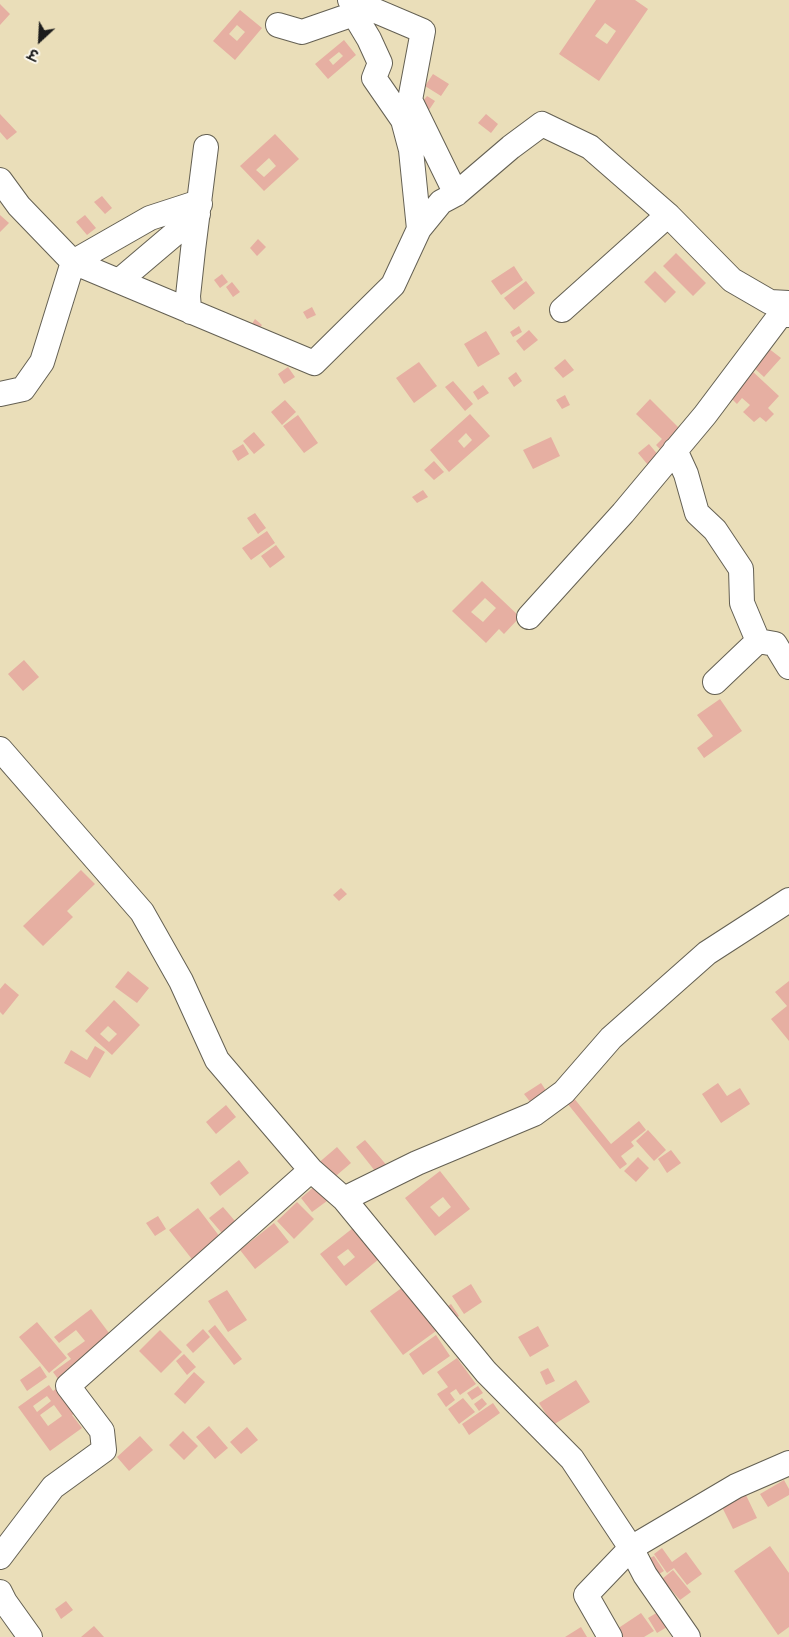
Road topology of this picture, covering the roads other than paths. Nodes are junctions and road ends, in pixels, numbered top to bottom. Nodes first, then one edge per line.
1 (350, 0) edge
2 (278, 25) dead end
3 (206, 147) dead end
4 (0, 180) edge
5 (456, 194) junction
6 (199, 209) junction
7 (668, 215) junction
8 (419, 230) junction
9 (73, 262) junction
10 (119, 281) junction
11 (789, 303) edge
12 (562, 310) dead end
13 (191, 312) junction
14 (789, 315) edge
15 (0, 394) edge
16 (675, 450) junction
17 (529, 617) dead end
18 (758, 641) junction
19 (789, 667) edge
20 (715, 682) dead end
21 (0, 749) edge
22 (789, 900) edge
23 (311, 1170) junction
24 (344, 1199) junction
25 (789, 1463) edge
26 (631, 1548) junction
27 (0, 1557) edge
28 (0, 1592) edge
29 (30, 1637) edge
30 (610, 1637) edge
31 (688, 1637) edge

1 - 5 street
2 - 8 street
3 - 6 street
4 - 9 street
5 - 7 street
5 - 8 street
6 - 9 street
6 - 10 street
6 - 13 street
7 - 11 street
7 - 12 street
8 - 13 street
9 - 10 street
9 - 15 street
10 - 13 street
14 - 16 street
16 - 17 street
16 - 18 street
18 - 19 street
18 - 20 street
21 - 23 street
22 - 24 street
23 - 24 street
23 - 27 street
24 - 26 street
25 - 26 street
26 - 30 street
26 - 31 street
28 - 29 street

